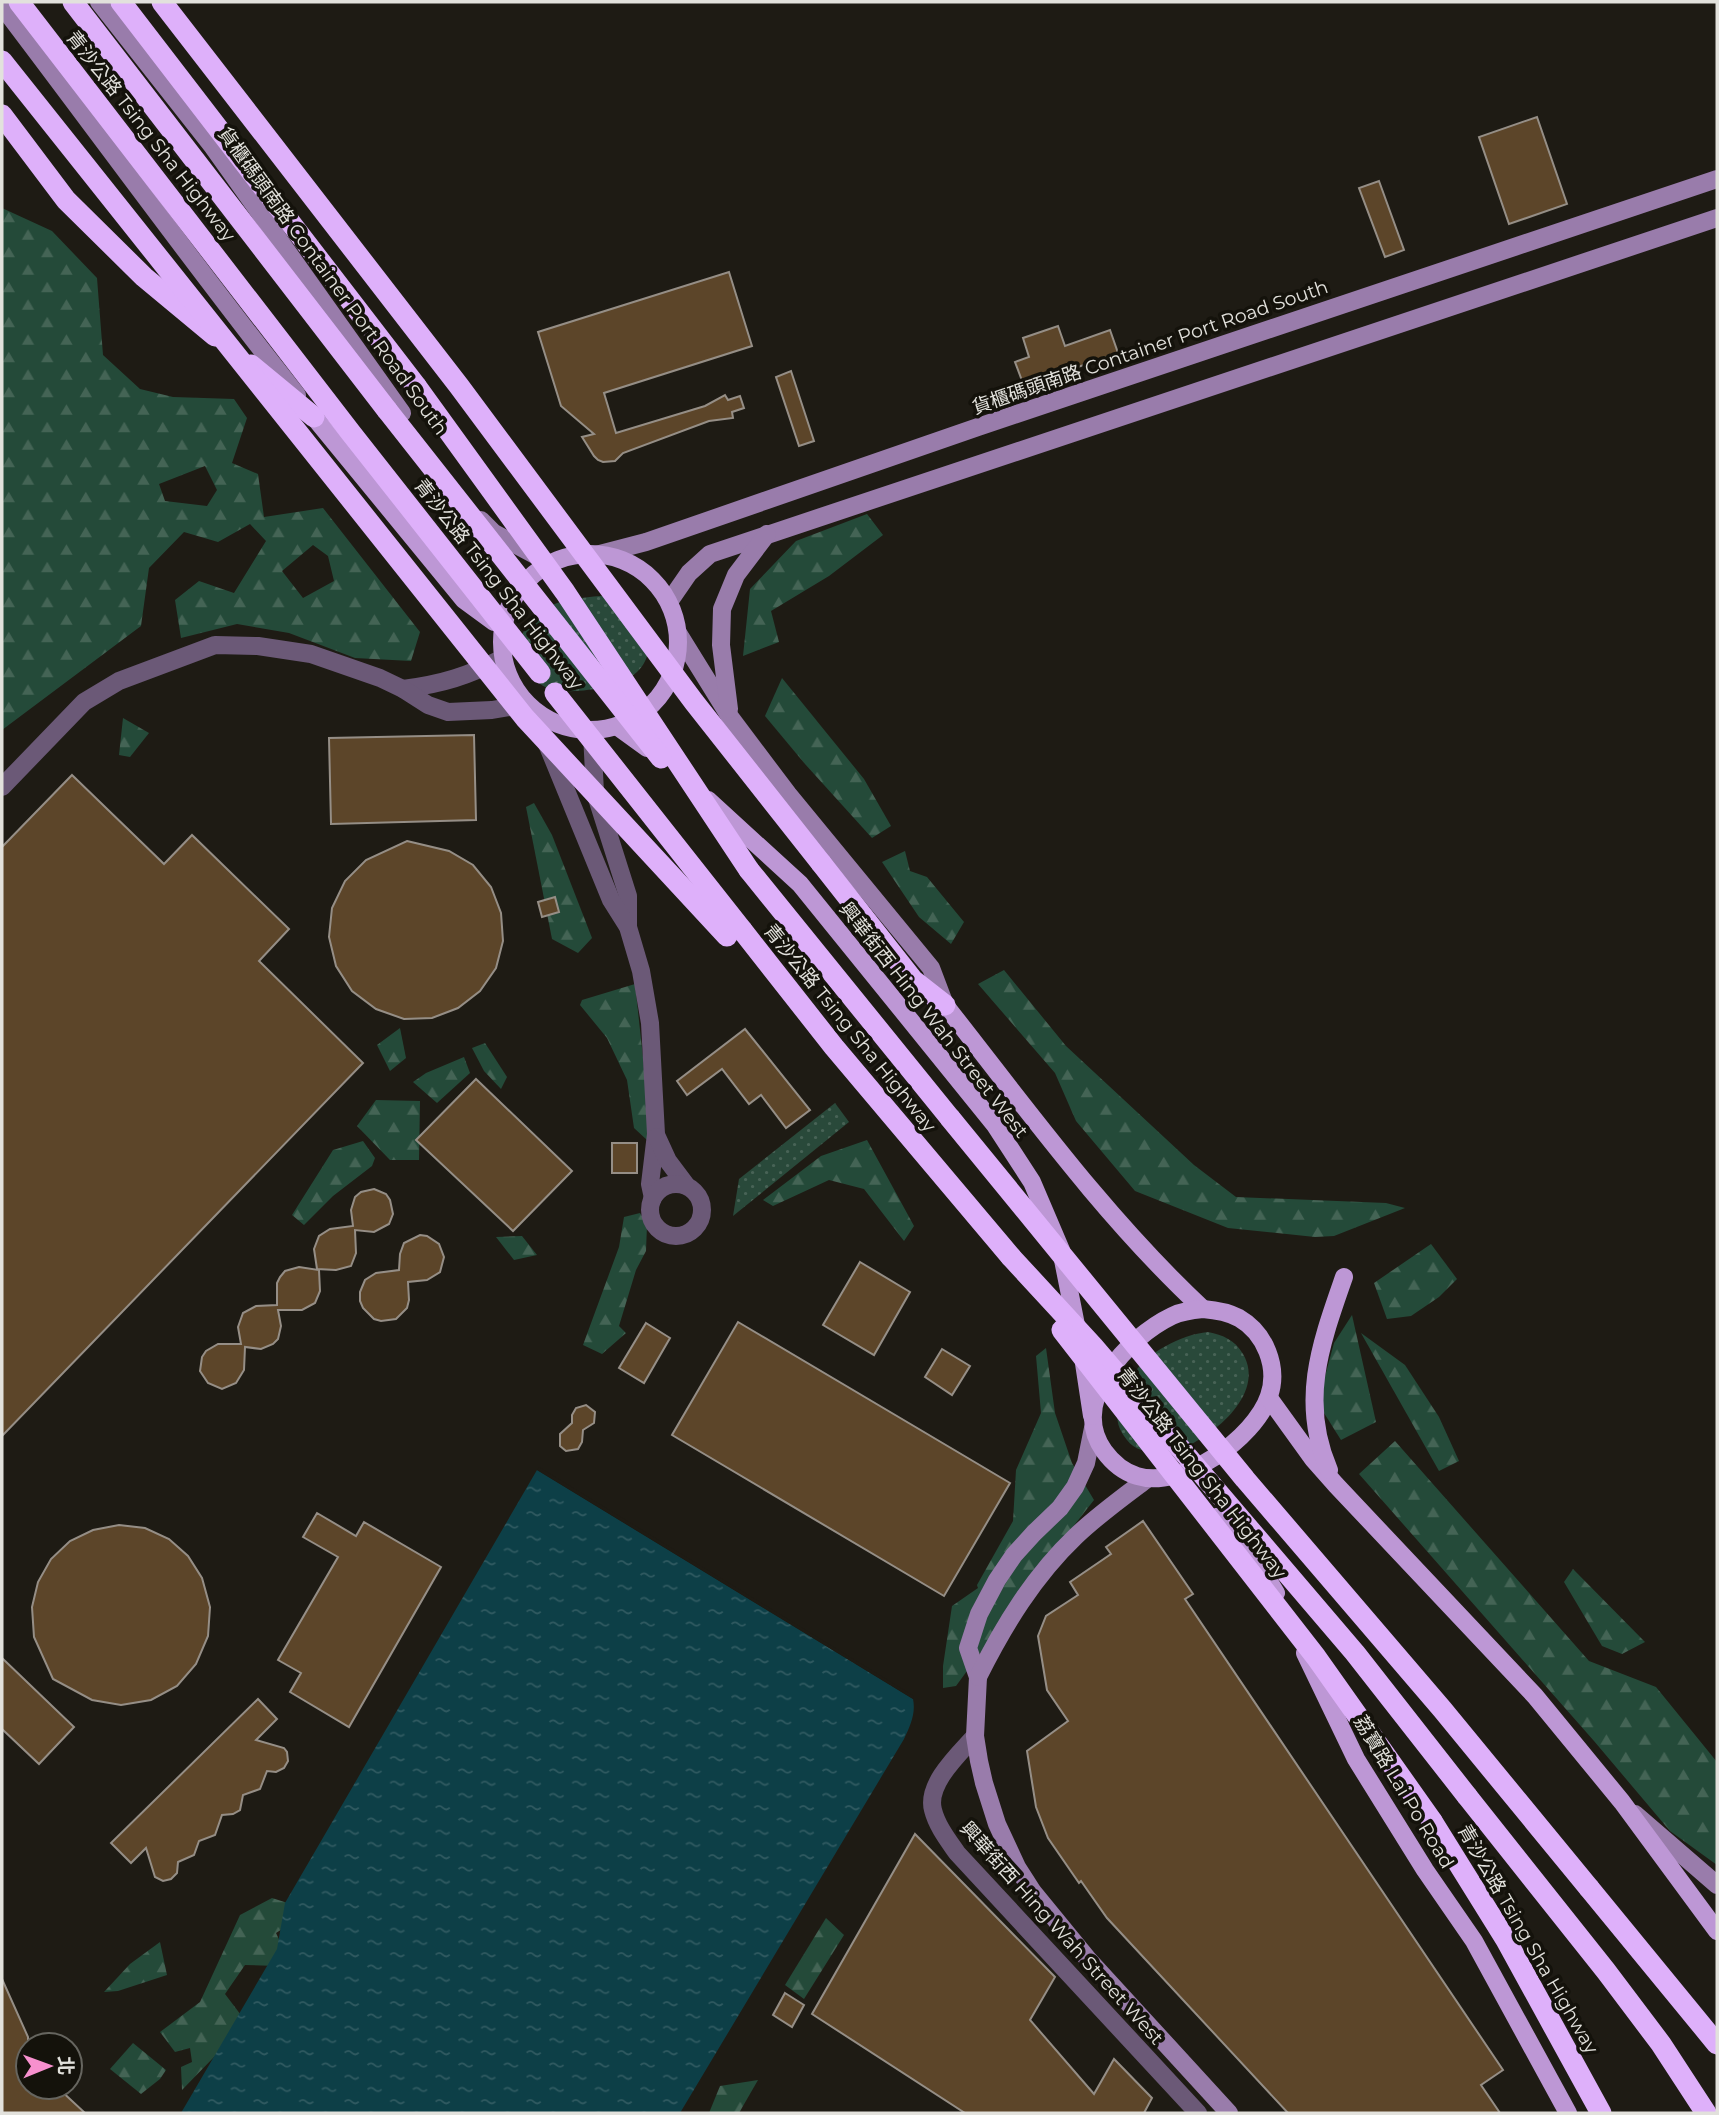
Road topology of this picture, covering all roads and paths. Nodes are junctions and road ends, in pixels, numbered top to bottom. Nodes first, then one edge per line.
1 (19, 2) edge
2 (73, 2) edge
3 (99, 2) edge
4 (121, 2) edge
5 (162, 2) edge
6 (2, 6) edge
7 (2, 61) edge
8 (2, 116) edge
9 (1717, 179) edge
10 (1717, 218) edge
11 (314, 417) junction
12 (767, 534) junction
13 (596, 555) junction
14 (550, 562) junction
15 (669, 602) junction
16 (502, 628) junction
17 (678, 633) junction
18 (503, 658) junction
19 (403, 689) junction
20 (531, 708) junction
21 (730, 717) junction
22 (618, 727) junction
23 (592, 731) junction
24 (2, 787) edge
25 (748, 870) junction
26 (628, 927) junction
27 (945, 1005) junction
28 (834, 1047) junction
29 (656, 1134) junction
30 (686, 1185) junction
31 (653, 1198) junction
32 (1010, 1257) junction
33 (1343, 1277) dead end
34 (1203, 1309) junction
35 (1269, 1398) junction
36 (1093, 1422) junction
37 (1155, 1478) junction
38 (1336, 1485) junction
39 (978, 1676) junction
40 (975, 1736) junction
41 (1622, 1802) junction
42 (1717, 1885) edge
43 (1717, 1931) edge
44 (1717, 2044) edge
45 (1198, 2113) edge
46 (1229, 2113) edge
47 (1568, 2113) edge
48 (1601, 2113) edge
49 (1706, 2113) edge

1 - 28 highway, 青沙公路 Tsing Sha Highway, bridge
2 - 25 highway, 青沙公路 Tsing Sha Highway, bridge
3 - 14 street, 貨櫃碼頭南路 Container Port Road South
4 - 25 highway, bridge
5 - 27 highway, bridge
6 - 11 street
7 - 28 highway, bridge
8 - 11 highway
9 - 13 street, 貨櫃碼頭南路 Container Port Road South
10 - 12 street
11 - 16 main road
12 - 15 street
12 - 21 street
13 - 14 main road
13 - 15 main road
14 - 16 main road
15 - 17 main road
16 - 18 main road
17 - 21 street, 興華街西 Hing Wah Street West
17 - 22 main road
18 - 19 street
18 - 20 main road
19 - 20 street
19 - 24 street
20 - 23 main road
20 - 26 street
21 - 27 street, 興華街西 Hing Wah Street West
22 - 23 main road
22 - 36 main road, 興華街西 Hing Wah Street West
23 - 26 street
25 - 44 highway, 青沙公路 Tsing Sha Highway, bridge
26 - 29 street
27 - 34 main road, 興華街西 Hing Wah Street West
28 - 32 highway, 青沙公路 Tsing Sha Highway
29 - 30 street
29 - 31 street
30 - 31 street
30 - 31 street
32 - 48 highway, 青沙公路 Tsing Sha Highway, bridge
32 - 49 highway, bridge
33 - 38 main road
34 - 35 main road
34 - 36 main road
35 - 37 main road
35 - 38 main road
36 - 37 main road
36 - 39 street, 興華街西 Hing Wah Street West
37 - 39 street, 興華街西 Hing Wah Street West
37 - 47 main road, 荔寶路 Lai Po Road
38 - 41 main road
39 - 40 street, 興華街西 Hing Wah Street West
40 - 45 street, 興華街西 Hing Wah Street West
40 - 46 street, 興華街西 Hing Wah Street West
41 - 42 street
41 - 43 main road

